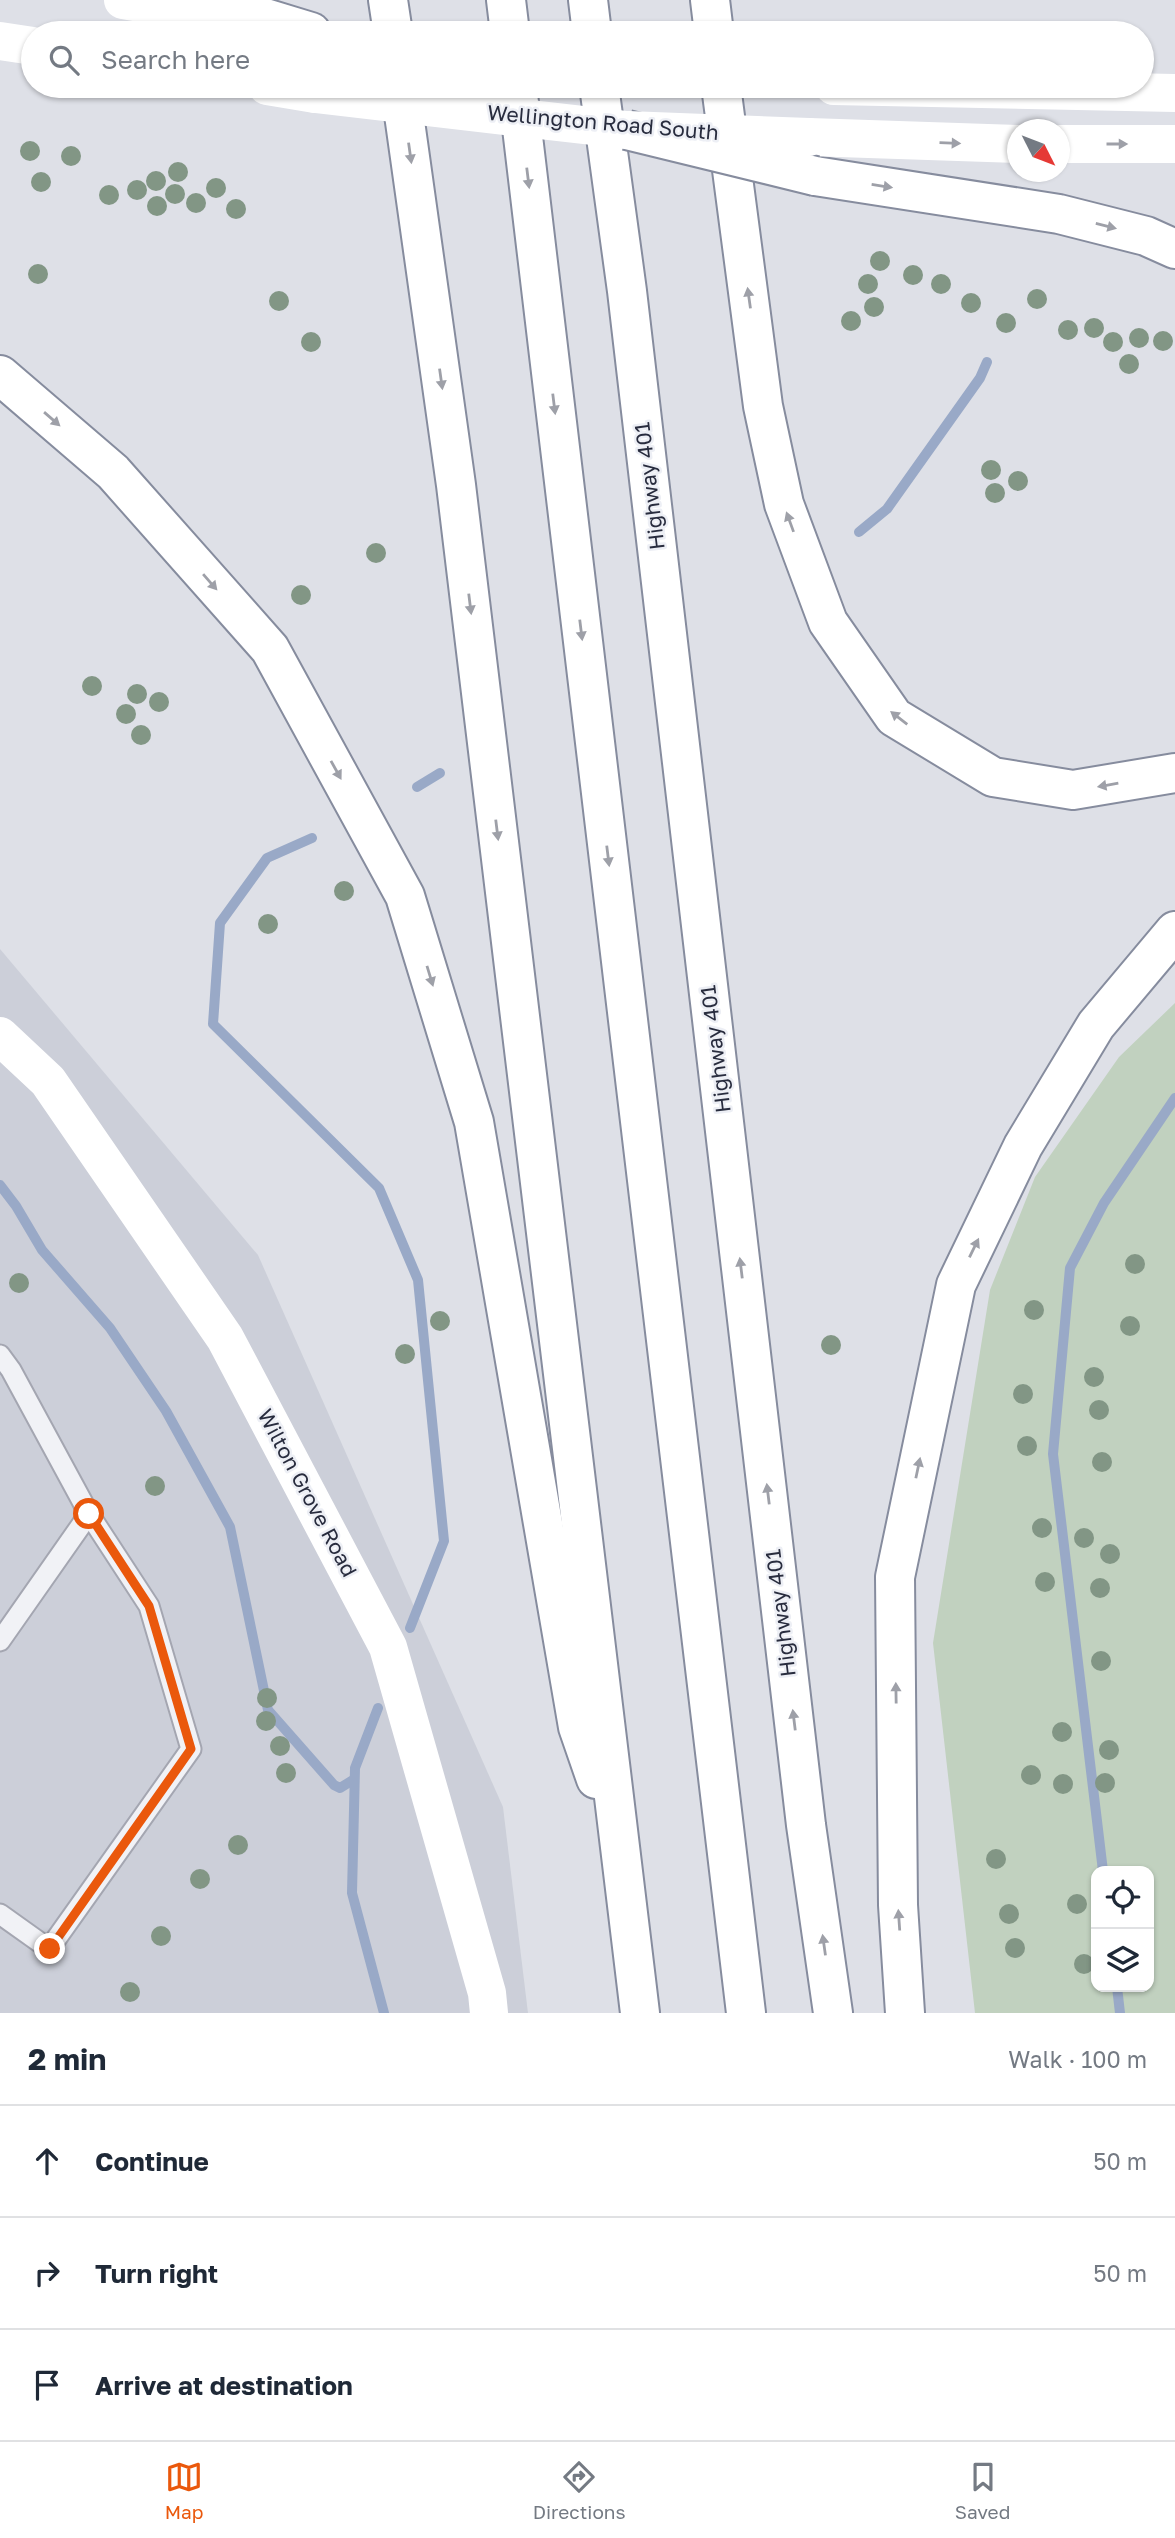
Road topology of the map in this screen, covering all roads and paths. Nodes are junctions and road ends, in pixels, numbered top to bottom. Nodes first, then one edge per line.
1 (123, 0) edge
2 (206, 0) edge
3 (388, 0) edge
4 (506, 0) edge
5 (588, 0) edge
6 (710, 0) edge
7 (246, 21) edge
8 (276, 21) edge
9 (391, 21) edge
10 (509, 21) edge
11 (591, 21) edge
12 (713, 21) edge
13 (0, 41) edge
14 (21, 44) edge
15 (1154, 93) edge
16 (1175, 93) edge
17 (350, 98) edge
18 (402, 98) edge
19 (518, 98) edge
20 (601, 98) edge
21 (723, 98) edge
22 (627, 130) junction
23 (1007, 144) edge
24 (1070, 144) edge
25 (1175, 144) edge
26 (1175, 249) edge
27 (0, 375) edge
28 (1175, 773) edge
29 (1175, 931) edge
30 (0, 1036) edge
31 (0, 1355) edge
32 (89, 1514) junction
33 (0, 1641) edge
34 (620, 1846) junction
35 (0, 1914) edge
36 (489, 2013) edge
37 (640, 2013) edge
38 (746, 2013) edge
39 (834, 2013) edge
40 (905, 2013) edge

1 - 7 main road
2 - 8 main road
3 - 9 main road
4 - 10 main road
5 - 11 main road
6 - 12 main road
13 - 14 main road
15 - 16 main road
17 - 22 main road, Wellington Road South, bridge
18 -> 34 main road
19 -> 38 main road
39 -> 20 main road, Highway 401
28 -> 21 main road
22 -> 23 main road, Wellington Road South, bridge
22 -> 26 main road, bridge
24 -> 25 main road
27 -> 34 main road
40 -> 29 main road
30 - 36 main road, Wilton Grove Road
31 - 32 lane
32 - 33 lane
32 - 35 lane
34 - 37 main road

